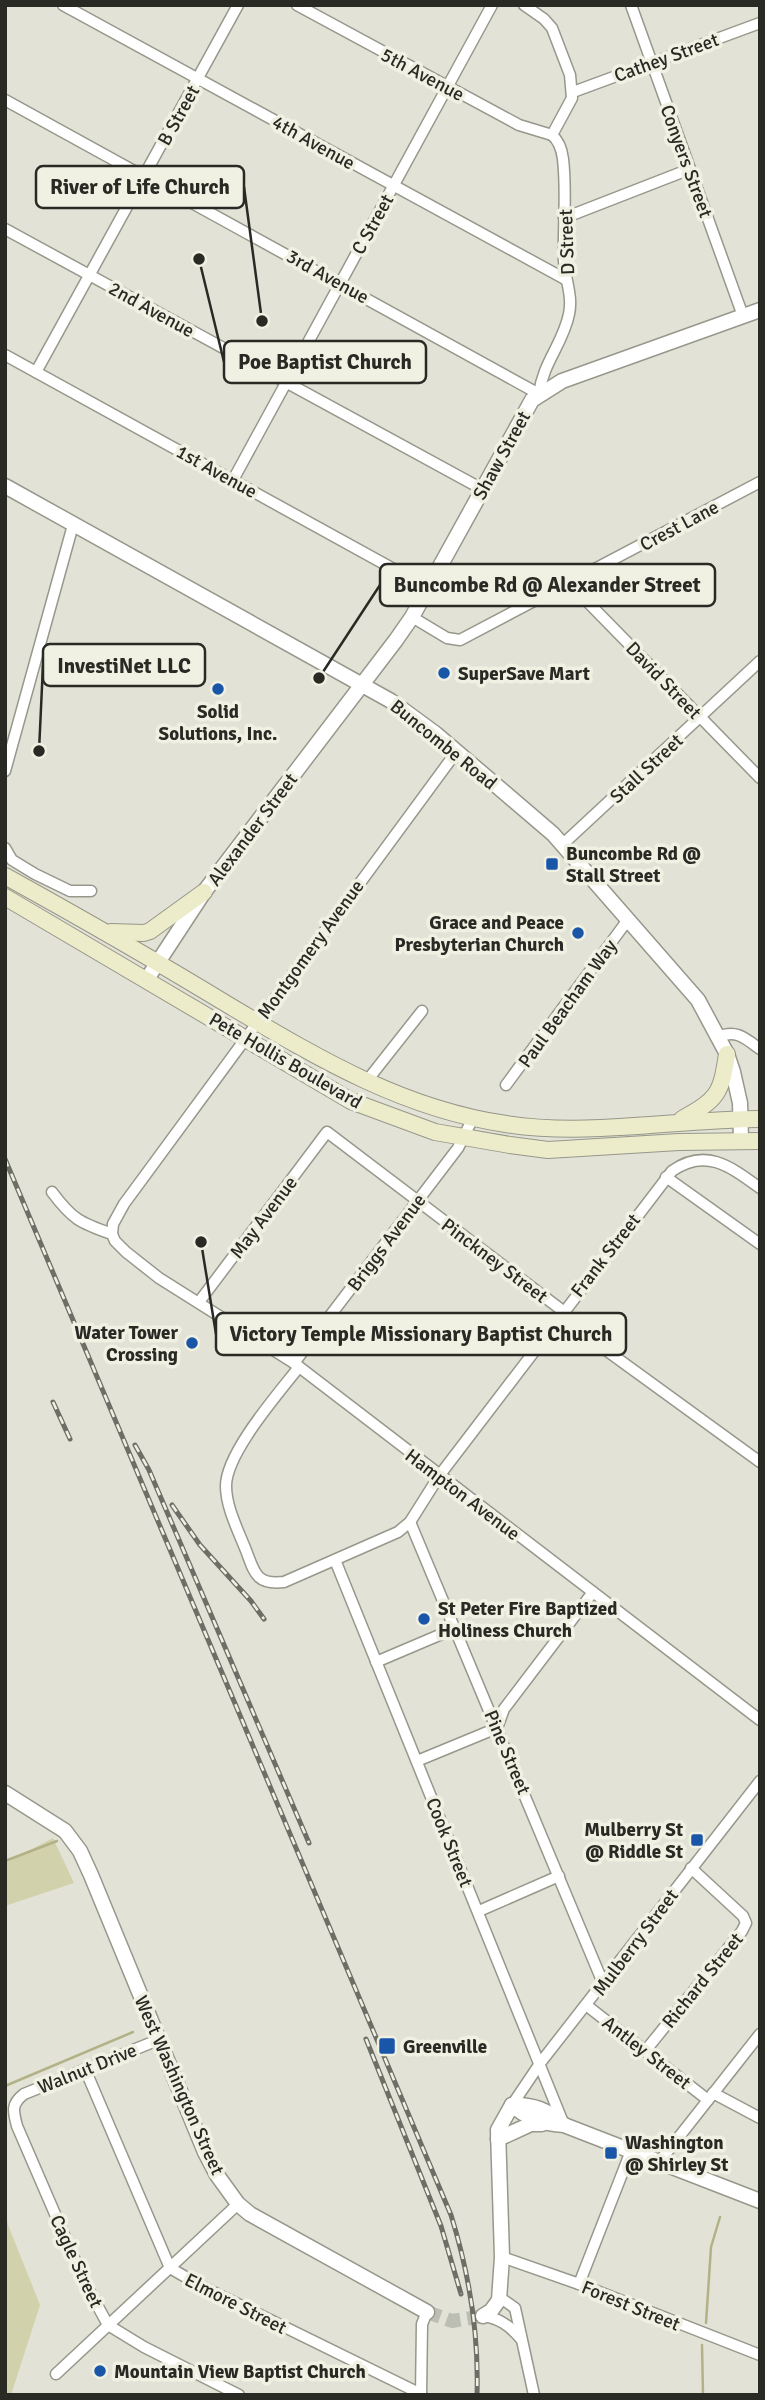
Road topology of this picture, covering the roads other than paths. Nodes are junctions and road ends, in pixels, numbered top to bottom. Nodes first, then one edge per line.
1 (63, 5) edge
2 (238, 5) edge
3 (296, 5) edge
4 (492, 5) edge
5 (524, 5) edge
6 (631, 5) edge
7 (760, 23) edge
8 (652, 62) junction
9 (198, 79) junction
10 (447, 88) junction
11 (573, 92) junction
12 (5, 100) edge
13 (552, 135) junction
14 (691, 169) junction
15 (144, 176) junction
16 (393, 185) junction
17 (564, 218) junction
18 (5, 229) edge
19 (90, 275) junction
20 (565, 279) junction
21 (340, 282) junction
22 (760, 310) edge
23 (743, 316) junction
24 (5, 355) edge
25 (36, 372) junction
26 (285, 382) junction
27 (539, 394) junction
28 (233, 480) junction
29 (760, 482) edge
30 (5, 486) edge
31 (482, 489) junction
32 (73, 525) junction
33 (569, 583) junction
34 (428, 588) junction
35 (411, 617) junction
36 (760, 661) edge
37 (364, 684) junction
38 (700, 717) junction
39 (457, 751) junction
40 (5, 771) edge
41 (760, 778) edge
42 (562, 845) junction
43 (5, 848) edge
44 (5, 876) edge
45 (91, 891) dead end
46 (204, 892) junction
47 (5, 897) edge
48 (628, 921) junction
49 (102, 930) junction
50 (157, 962) junction
51 (146, 979) junction
52 (422, 1011) dead end
53 (256, 1022) junction
54 (718, 1037) junction
55 (244, 1039) junction
56 (760, 1049) edge
57 (727, 1054) junction
58 (366, 1082) junction
59 (506, 1084) dead end
60 (473, 1118) junction
61 (742, 1119) junction
62 (760, 1119) edge
63 (679, 1121) junction
64 (327, 1132) joint
65 (464, 1137) junction
66 (741, 1140) junction
67 (760, 1140) edge
68 (666, 1177) junction
69 (760, 1188) edge
70 (52, 1192) dead end
71 (417, 1202) junction
72 (112, 1234) junction
73 (760, 1244) edge
74 (198, 1302) junction
75 (561, 1313) junction
76 (297, 1365) junction
77 (760, 1462) edge
78 (439, 1476) junction
79 (410, 1522) junction
80 (335, 1560) junction
81 (593, 1592) junction
82 (456, 1628) junction
83 (376, 1662) junction
84 (760, 1720) edge
85 (498, 1728) junction
86 (417, 1761) junction
87 (760, 1781) edge
88 (5, 1793) edge
89 (691, 1868) junction
90 (559, 1876) junction
91 (479, 1911) junction
92 (603, 1983) junction
93 (586, 2005) junction
94 (760, 2034) edge
95 (158, 2040) junction
96 (646, 2050) junction
97 (541, 2062) junction
98 (85, 2069) junction
99 (711, 2097) junction
100 (18, 2099) joint
101 (512, 2105) junction
102 (760, 2118) edge
103 (548, 2124) junction
104 (564, 2124) junction
105 (498, 2139) junction
106 (631, 2151) junction
107 (660, 2161) junction
108 (760, 2201) edge
109 (238, 2204) junction
110 (502, 2257) junction
111 (170, 2268) junction
112 (579, 2284) junction
113 (499, 2300) junction
114 (427, 2312) joint
115 (483, 2316) joint
116 (108, 2325) junction
117 (523, 2341) junction
118 (760, 2355) edge
119 (56, 2374) dead end
120 (421, 2394) edge
121 (239, 2395) edge
122 (534, 2395) edge

1 - 9 street, 4th Avenue
2 - 9 street, B Street
3 - 10 street, 5th Avenue
4 - 10 street, C Street
5 - 11 street
6 - 8 street, Conyers Street
7 - 8 street, Cathey Street
8 - 11 street, Cathey Street
8 - 14 street, Conyers Street
9 - 15 street, B Street
9 - 16 street, 4th Avenue
10 - 13 street, 5th Avenue
10 - 16 street, C Street
11 - 13 street
12 - 15 street, 3rd Avenue
13 - 17 street, D Street
14 - 17 street
14 - 23 street, Conyers Street
15 - 19 street, B Street
15 - 21 street, 3rd Avenue
16 - 20 street, 4th Avenue
16 - 21 street, C Street
17 - 20 street, D Street
18 - 19 street, 2nd Avenue
19 - 25 street, B Street
19 - 26 street, 2nd Avenue
20 - 27 street, D Street
21 - 26 street, C Street
21 - 27 street, 3rd Avenue
22 - 23 street, Shaw Street
23 - 27 street, Shaw Street
24 - 25 street, 1st Avenue
25 - 28 street, 1st Avenue
26 - 28 street, C Street
26 - 31 street, 2nd Avenue
27 - 31 street, Shaw Street
28 - 34 street, 1st Avenue
29 - 33 street, Crest Lane
30 - 32 street, Buncombe Road
31 - 34 street, Shaw Street
32 - 37 street, Buncombe Road
32 - 40 street
33 - 35 street, Crest Lane
33 - 38 street, David Street
34 - 35 street, Shaw Street
35 - 37 street, Shaw Street
36 - 38 street, Stall Street
37 - 39 street, Buncombe Road
37 - 46 street, Alexander Street
38 - 41 street, David Street
38 - 42 street, Stall Street
39 - 42 street, Buncombe Road
39 - 53 street, Montgomery Avenue
42 - 48 street, Buncombe Road
43 - 45 street
44 - 49 main road, Pete Hollis Boulevard
46 - 49 main road
46 - 50 street, Alexander Street
47 - 51 main road, Pete Hollis Boulevard
48 - 54 street, Buncombe Road
48 - 59 street, Paul Beacham Way
49 - 50 main road, Pete Hollis Boulevard
50 - 51 street, Alexander Street
50 - 53 main road, Pete Hollis Boulevard
51 - 55 main road, Pete Hollis Boulevard
52 - 58 street
53 - 55 street, Montgomery Avenue
53 - 58 main road, Pete Hollis Boulevard
54 - 56 street
54 - 57 street, Buncombe Road
55 - 65 main road, Pete Hollis Boulevard
55 - 72 street, Montgomery Avenue
57 - 61 street, Buncombe Road
57 - 63 main road
58 - 60 main road, Pete Hollis Boulevard
60 - 63 main road, Pete Hollis Boulevard
60 - 65 street, Briggs Avenue
61 - 62 main road, Pete Hollis Boulevard
61 - 63 main road, Pete Hollis Boulevard
61 - 66 street, Buncombe Road
64 - 71 street, Pinckney Street
64 - 74 street, May Avenue
65 - 66 main road, Pete Hollis Boulevard
65 - 71 street, Briggs Avenue
66 - 67 main road, Pete Hollis Boulevard
68 - 69 street, Frank Street
68 - 73 street
68 - 75 street, Frank Street
70 - 72 street
71 - 75 street, Pinckney Street
71 - 76 street, Briggs Avenue
72 - 74 street, Hampton Avenue
74 - 76 street, Hampton Avenue
75 - 77 street, Pinckney Street
75 - 78 street, Frank Street
76 - 78 street, Hampton Avenue
76 - 80 street, Briggs Avenue
78 - 79 street, Frank Street
78 - 81 street, Hampton Avenue
79 - 80 street, Frank Street
79 - 82 street, Pine Street
80 - 83 street, Cook Street
81 - 84 street, Hampton Avenue
81 - 85 street
82 - 83 street
82 - 85 street, Pine Street
83 - 86 street, Cook Street
85 - 86 street
85 - 90 street, Pine Street
86 - 91 street, Cook Street
87 - 89 street, Mulberry Street
88 - 95 street, West Washington Street
89 - 92 street, Mulberry Street
89 - 96 street, Richard Street
90 - 91 street
90 - 92 street, Pine Street
91 - 97 street, Cook Street
92 - 93 street, Mulberry Street
93 - 96 street, Antley Street
93 - 97 street, Mulberry Street
94 - 99 street
95 - 98 street, Walnut Drive
95 - 109 street, West Washington Street
96 - 99 street, Antley Street
97 - 101 street, Mulberry Street
97 - 104 street, Cook Street
98 - 100 street, Walnut Drive
98 - 111 street, Elmore Street
99 - 102 street, Antley Street
99 - 107 street
100 - 116 street, Cagle Street
101 - 103 street
101 - 104 street
101 - 105 street
103 - 104 street
103 - 105 street
104 - 106 street
105 - 110 street
106 - 107 street
106 - 112 street
107 - 108 street
109 - 111 street
109 - 114 street, West Washington Street
110 - 112 street, Forest Street
110 - 113 street
111 - 116 street
111 - 120 street, Elmore Street
112 - 118 street, Forest Street
113 - 115 street
113 - 117 street
114 - 120 street
115 - 117 street
116 - 119 street
116 - 121 street, Cagle Street
117 - 122 street

